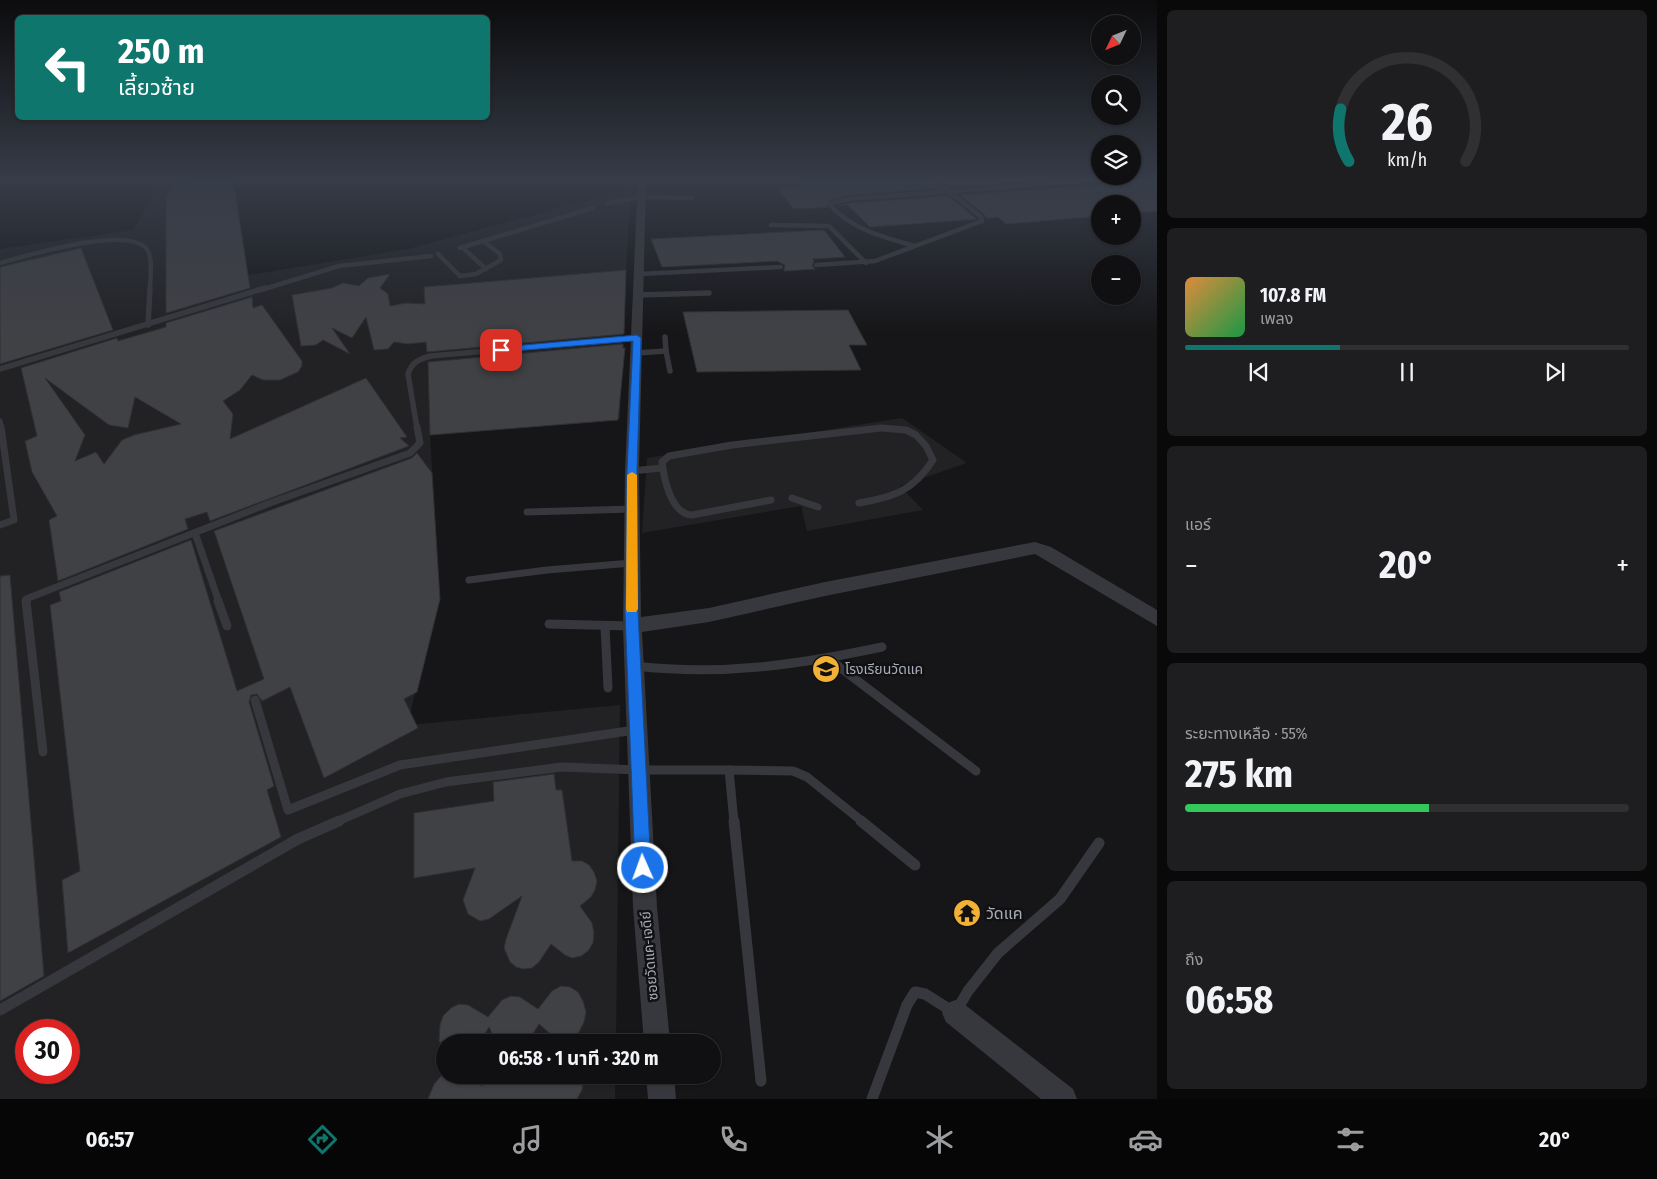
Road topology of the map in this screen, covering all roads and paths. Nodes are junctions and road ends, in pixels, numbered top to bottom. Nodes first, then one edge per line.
1 (519, 230) edge
2 (641, 230) edge
3 (835, 230) edge
4 (868, 230) edge
5 (957, 230) edge
6 (483, 241) junction
7 (914, 246) junction
8 (438, 254) dead end
9 (431, 256) dead end
10 (0, 263) edge
11 (866, 263) junction
12 (816, 265) dead end
13 (781, 267) dead end
14 (486, 269) junction
15 (639, 274) junction
16 (709, 292) dead end
17 (638, 294) junction
18 (148, 325) junction
19 (664, 337) dead end
20 (637, 346) junction
21 (666, 351) junction
22 (0, 369) edge
23 (670, 370) dead end
24 (0, 421) edge
25 (662, 468) junction
26 (632, 471) junction
27 (792, 498) dead end
28 (771, 500) dead end
29 (859, 503) dead end
30 (818, 507) dead end
31 (633, 510) junction
32 (527, 512) dead end
33 (0, 525) edge
34 (195, 533) junction
35 (632, 563) junction
36 (469, 580) dead end
37 (1157, 619) edge
38 (550, 624) dead end
39 (227, 626) dead end
40 (605, 626) junction
41 (632, 626) junction
42 (882, 647) dead end
43 (829, 659) junction
44 (636, 666) junction
45 (608, 688) dead end
46 (255, 700) dead end
47 (637, 730) junction
48 (42, 752) dead end
49 (639, 770) junction
50 (729, 770) junction
51 (976, 771) dead end
52 (1099, 843) dead end
53 (915, 865) dead end
54 (0, 1010) edge
55 (955, 1013) junction
56 (656, 1034) edge
57 (761, 1081) dead end
58 (661, 1084) edge
59 (662, 1099) edge
60 (872, 1099) edge
61 (1063, 1099) edge

1 - 6 lane
2 - 15 street, ซอยวัดแค-เจดีย์
3 - 11 lane
4 - 7 lane
5 - 7 lane
6 - 14 lane
6 - 14 lane
7 - 11 lane
8 - 14 lane
9 - 18 lane
10 - 18 lane
11 - 12 lane
13 - 15 lane
15 - 17 street, ซอยวัดแค-เจดีย์
16 - 17 lane
17 - 20 street, ซอยวัดแค-เจดีย์
18 - 22 lane
19 - 21 lane
20 - 21 lane
20 - 26 street, ซอยวัดแค-เจดีย์
20 - 34 lane
21 - 23 lane
24 - 33 lane
25 - 26 lane
25 - 28 lane
25 - 29 lane
26 - 31 street, ซอยวัดแค-เจดีย์
27 - 30 lane
31 - 32 lane
31 - 35 street, ซอยวัดแค-เจดีย์
34 - 39 lane
34 - 48 lane
35 - 36 lane
35 - 41 street, ซอยวัดแค-เจดีย์
37 - 41 street
38 - 40 lane
40 - 41 lane
40 - 45 lane
41 - 44 street, ซอยวัดแค-เจดีย์
42 - 43 lane
43 - 44 lane
43 - 51 lane
44 - 47 street, ซอยวัดแค-เจดีย์
46 - 47 lane
47 - 49 street, ซอยวัดแค-เจดีย์
49 - 50 lane
49 - 54 lane
49 - 56 street, ซอยวัดแค-เจดีย์
50 - 53 lane
50 - 57 lane
52 - 55 lane
55 - 60 lane
55 - 61 street
58 - 59 street

